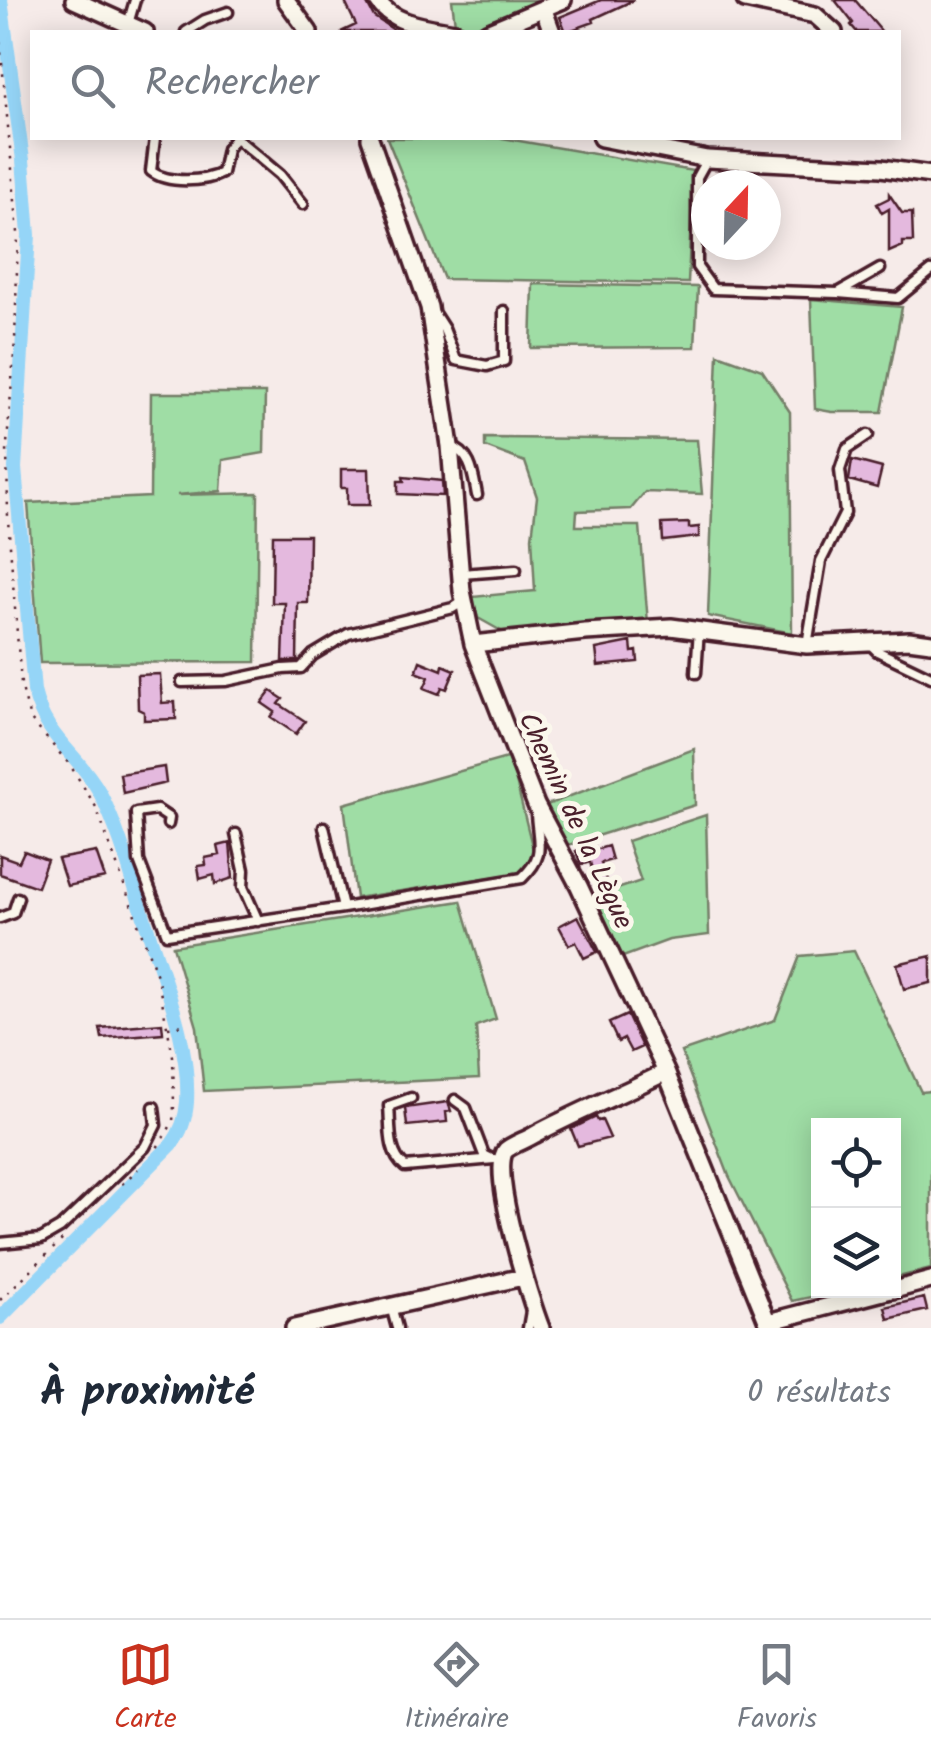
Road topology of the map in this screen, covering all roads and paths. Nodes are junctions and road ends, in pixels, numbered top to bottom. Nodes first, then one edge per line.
1 (74, 0) edge
2 (135, 0) edge
3 (286, 0) edge
4 (377, 0) edge
5 (563, 0) edge
6 (746, 0) edge
7 (544, 10) junction
8 (228, 12) dead end
9 (128, 24) junction
10 (142, 30) edge
11 (189, 30) edge
12 (308, 30) edge
13 (444, 30) edge
14 (491, 30) edge
15 (551, 30) edge
16 (832, 30) edge
17 (0, 42) edge
18 (155, 140) edge
19 (234, 140) edge
20 (238, 140) edge
21 (371, 140) edge
22 (612, 140) edge
23 (707, 158) junction
24 (931, 175) edge
25 (302, 204) dead end
26 (880, 269) dead end
27 (931, 269) edge
28 (838, 294) junction
29 (430, 307) junction
30 (504, 311) dead end
31 (868, 435) dead end
32 (450, 446) junction
33 (477, 495) dead end
34 (516, 570) dead end
35 (461, 574) junction
36 (464, 601) junction
37 (698, 629) junction
38 (868, 642) junction
39 (931, 642) edge
40 (473, 644) junction
41 (806, 645) junction
42 (696, 673) dead end
43 (931, 677) edge
44 (182, 682) dead end
45 (536, 804) junction
46 (168, 824) dead end
47 (324, 826) dead end
48 (236, 834) dead end
49 (18, 898) dead end
50 (343, 908) junction
51 (0, 918) edge
52 (258, 921) junction
53 (186, 1025) dead end
54 (171, 1027) junction
55 (666, 1072) junction
56 (412, 1098) dead end
57 (456, 1100) dead end
58 (154, 1108) dead end
59 (155, 1150) dead end
60 (497, 1160) junction
61 (146, 1161) dead end
62 (123, 1183) dead end
63 (71, 1232) dead end
64 (0, 1243) edge
65 (523, 1276) junction
66 (931, 1280) edge
67 (901, 1288) edge
68 (864, 1298) edge
69 (0, 1300) edge
70 (391, 1306) junction
71 (532, 1306) junction
72 (335, 1324) edge
73 (769, 1325) edge
74 (294, 1328) edge
75 (397, 1328) edge
76 (528, 1328) edge
77 (541, 1328) edge

1 - 9 street
2 - 9 lane
3 - 12 street
4 - 13 street
5 - 7 street
6 - 16 street
7 - 14 street
7 - 15 street
8 - 11 lane
9 - 10 street
17 - 54 path
18 - 19 lane
20 - 25 lane
21 - 29 street, Chemin de la Lègue
22 - 23 street
23 - 24 street
23 - 28 lane
26 - 28 lane
27 - 28 lane
29 - 30 lane
29 - 32 street, Chemin de la Lègue
31 - 41 lane
32 - 33 lane
32 - 35 street, Chemin de la Lègue
34 - 35 lane
35 - 36 street, Chemin de la Lègue
36 - 40 street, Chemin de la Lègue
36 - 44 lane
37 - 40 street
37 - 41 street
37 - 42 lane
38 - 39 street
38 - 41 street
38 - 43 lane
40 - 45 street, Chemin de la Lègue
45 - 50 lane
45 - 55 street, Chemin de la Lègue
46 - 52 lane
47 - 50 lane
48 - 52 lane
49 - 51 lane
50 - 52 lane
53 - 54 path
54 - 59 path
55 - 60 street
55 - 73 street, Chemin de la Lègue
56 - 60 lane
57 - 60 lane
58 - 64 lane
60 - 65 street
61 - 62 path
63 - 69 path
65 - 70 street
65 - 71 street
66 - 67 street
68 - 73 street
70 - 72 street
70 - 75 lane
71 - 76 lane
71 - 77 street
72 - 74 street

